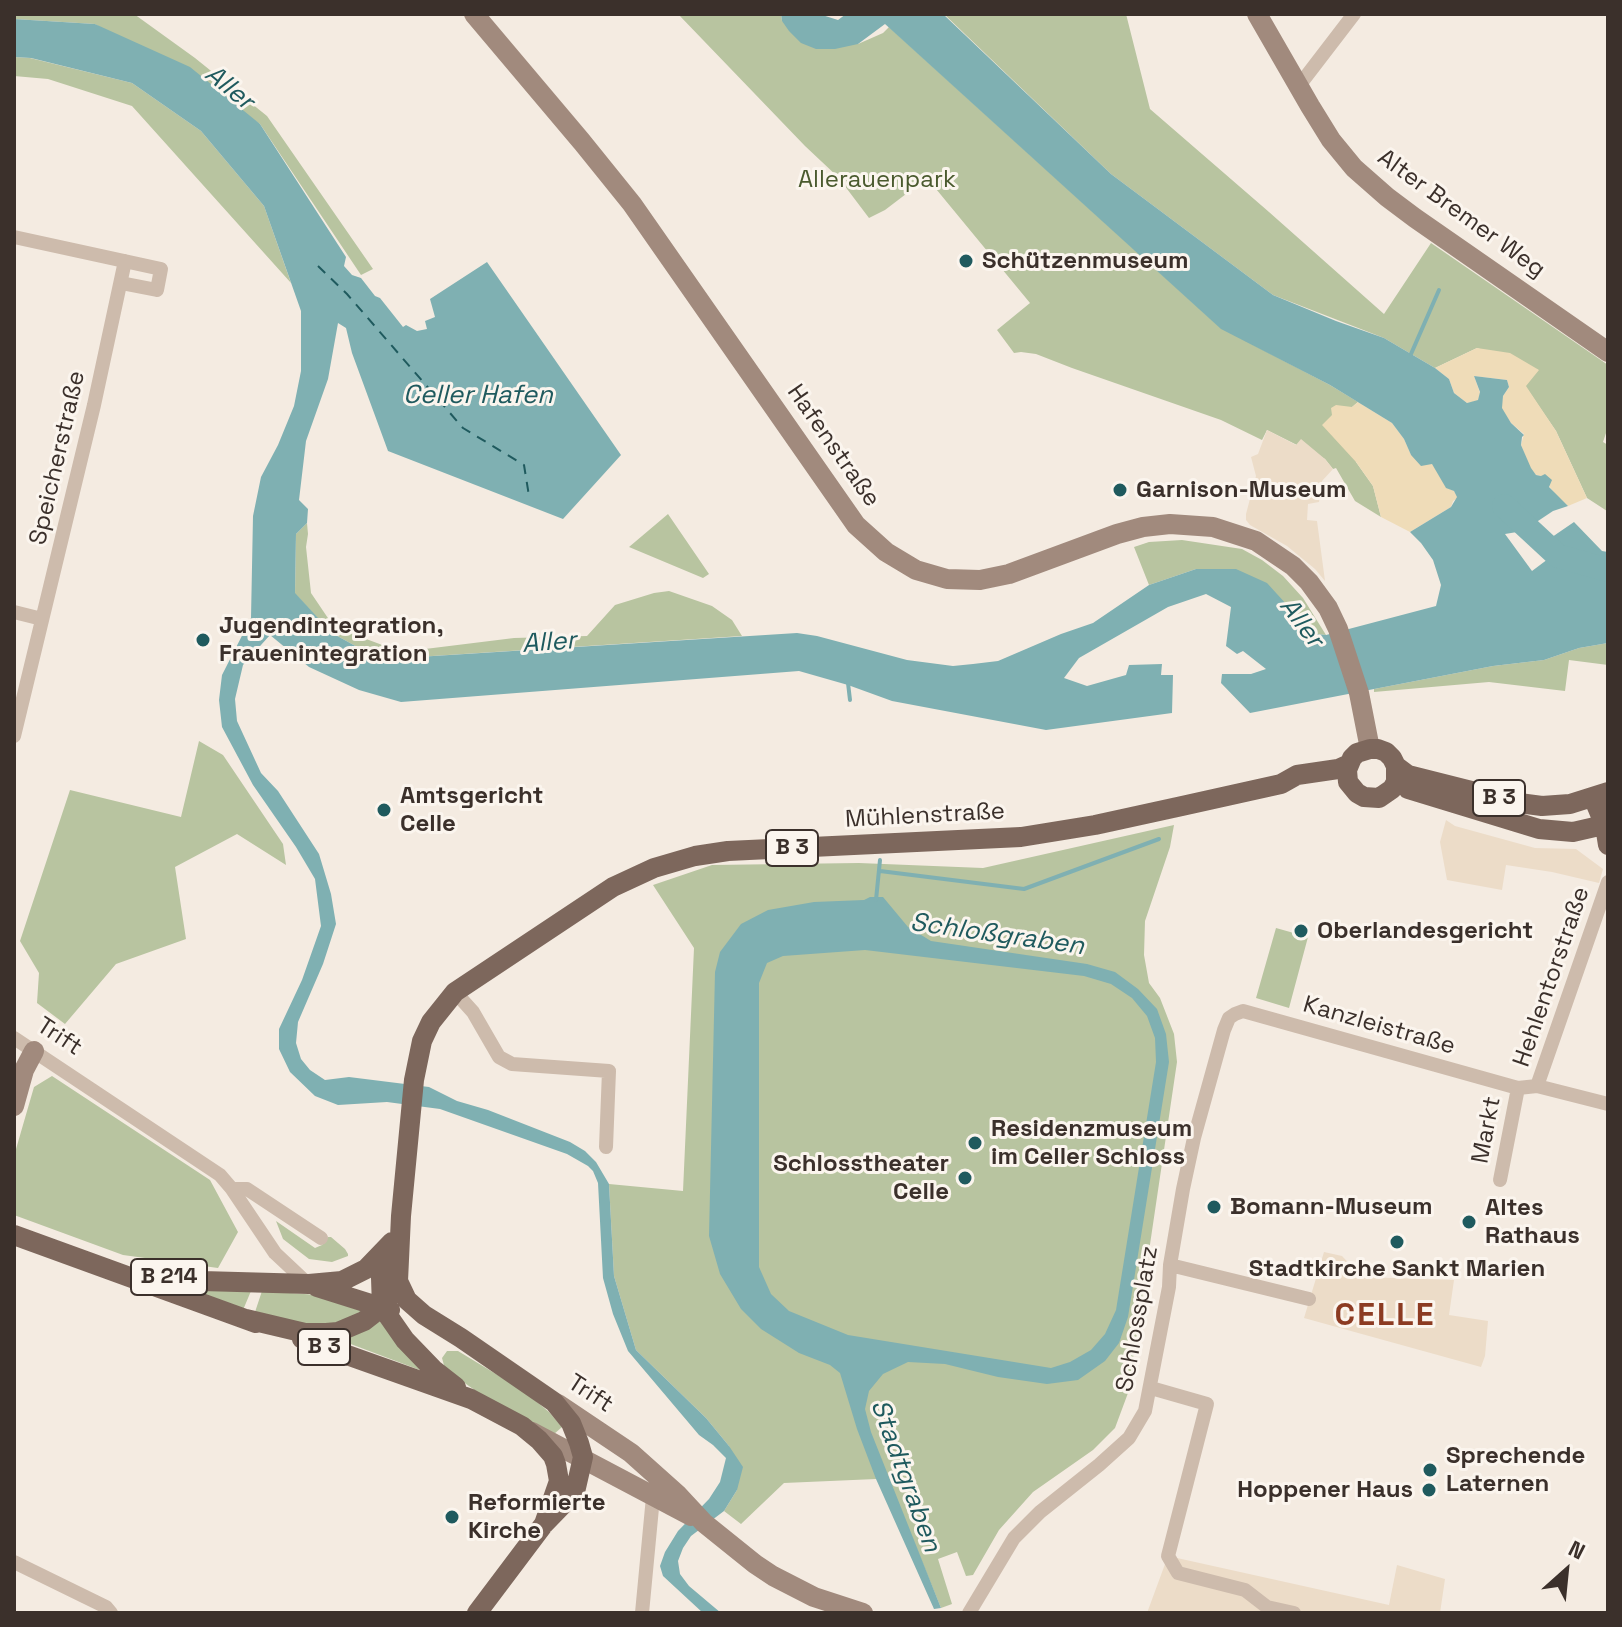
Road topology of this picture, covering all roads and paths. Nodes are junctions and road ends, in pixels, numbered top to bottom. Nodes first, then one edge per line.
1 (474, 14) edge
2 (1257, 14) edge
3 (1354, 14) edge
4 (1298, 87) junction
5 (14, 237) edge
6 (125, 261) junction
7 (121, 283) junction
8 (1608, 352) edge
9 (14, 612) edge
10 (42, 619) junction
11 (14, 736) edge
12 (1370, 749) junction
13 (1349, 764) junction
14 (1396, 766) junction
15 (1281, 784) junction
16 (1351, 787) junction
17 (1392, 789) junction
18 (1601, 795) edge
19 (1607, 831) edge
20 (1608, 882) edge
21 (455, 992) junction
22 (1229, 1018) joint
23 (14, 1038) edge
24 (34, 1051) junction
25 (1537, 1086) junction
26 (1518, 1088) junction
27 (1608, 1104) edge
28 (14, 1106) edge
29 (606, 1147) dead end
30 (1500, 1180) dead end
31 (232, 1189) junction
32 (401, 1216) junction
33 (14, 1235) edge
34 (321, 1238) dead end
35 (392, 1242) junction
36 (82, 1259) junction
37 (1170, 1265) junction
38 (398, 1281) junction
39 (309, 1284) junction
40 (1309, 1299) dead end
41 (382, 1307) junction
42 (246, 1319) junction
43 (454, 1334) junction
44 (1151, 1388) junction
45 (471, 1399) junction
46 (554, 1402) junction
47 (522, 1426) junction
48 (583, 1457) junction
49 (648, 1468) junction
50 (614, 1476) junction
51 (567, 1486) junction
52 (653, 1497) junction
53 (698, 1518) junction
54 (14, 1562) edge
55 (111, 1613) edge
56 (477, 1613) edge
57 (642, 1613) edge
58 (859, 1613) edge
59 (969, 1613) edge
60 (1294, 1613) edge

1 - 12 street, Hafenstraße
2 - 4 street, Alter Bremer Weg
3 - 4 street
4 - 8 street, Alter Bremer Weg
5 - 6 street
6 - 7 street, Speicherstraße
6 - 7 street
7 - 10 street, Speicherstraße
9 - 10 street
10 - 11 street, Speicherstraße
12 - 13 main road, Mühlenstraße
12 - 14 main road
13 - 15 main road, Mühlenstraße / B 3
13 - 16 main road
14 - 17 main road
14 - 18 main road, B 3
15 - 16 main road, Mühlenstraße / B 3
15 - 21 main road, Mühlenstraße / B 3
16 - 17 main road, Mühlenstraße
17 - 19 main road, B 3
18 - 19 main road
20 - 25 street, Hehlentorstraße
21 - 29 street
21 - 32 main road, Mühlenstraße / B 3
22 - 26 street, Kanzleistraße
22 - 37 street, Schlossplatz
23 - 24 street, Trift
24 - 28 street
24 - 31 street, Trift
25 - 26 street
25 - 27 street
26 - 30 street, Markt
31 - 34 street, Trift
31 - 39 street, Trift
32 - 35 main road, Mühlenstraße / B 3
32 - 38 main road, Mühlenstraße / B 3
33 - 36 main road, B 214
35 - 39 main road, Mühlenstraße / B 214
35 - 41 main road, Mühlenstraße / B 3
36 - 39 main road, B 214
36 - 42 main road, B 214
37 - 40 street
37 - 44 street, Schlossplatz
38 - 41 main road, Mühlenstraße / B 214
38 - 43 main road, Trift
39 - 41 main road, Trift / B 214
41 - 42 main road, B 214
41 - 43 main road, Trift / B 214
41 - 45 main road, B 3
42 - 45 main road, B 3
43 - 46 main road, Trift
44 - 59 street, Schlossplatz
44 - 60 street
45 - 47 main road, B 3
46 - 48 main road
46 - 49 street, Trift
47 - 48 street
47 - 51 main road, B 3
48 - 49 street
48 - 50 street
48 - 51 main road
49 - 53 street, Trift
50 - 51 street
50 - 52 street
51 - 56 main road
52 - 53 street
52 - 57 street
53 - 58 street
54 - 55 street

